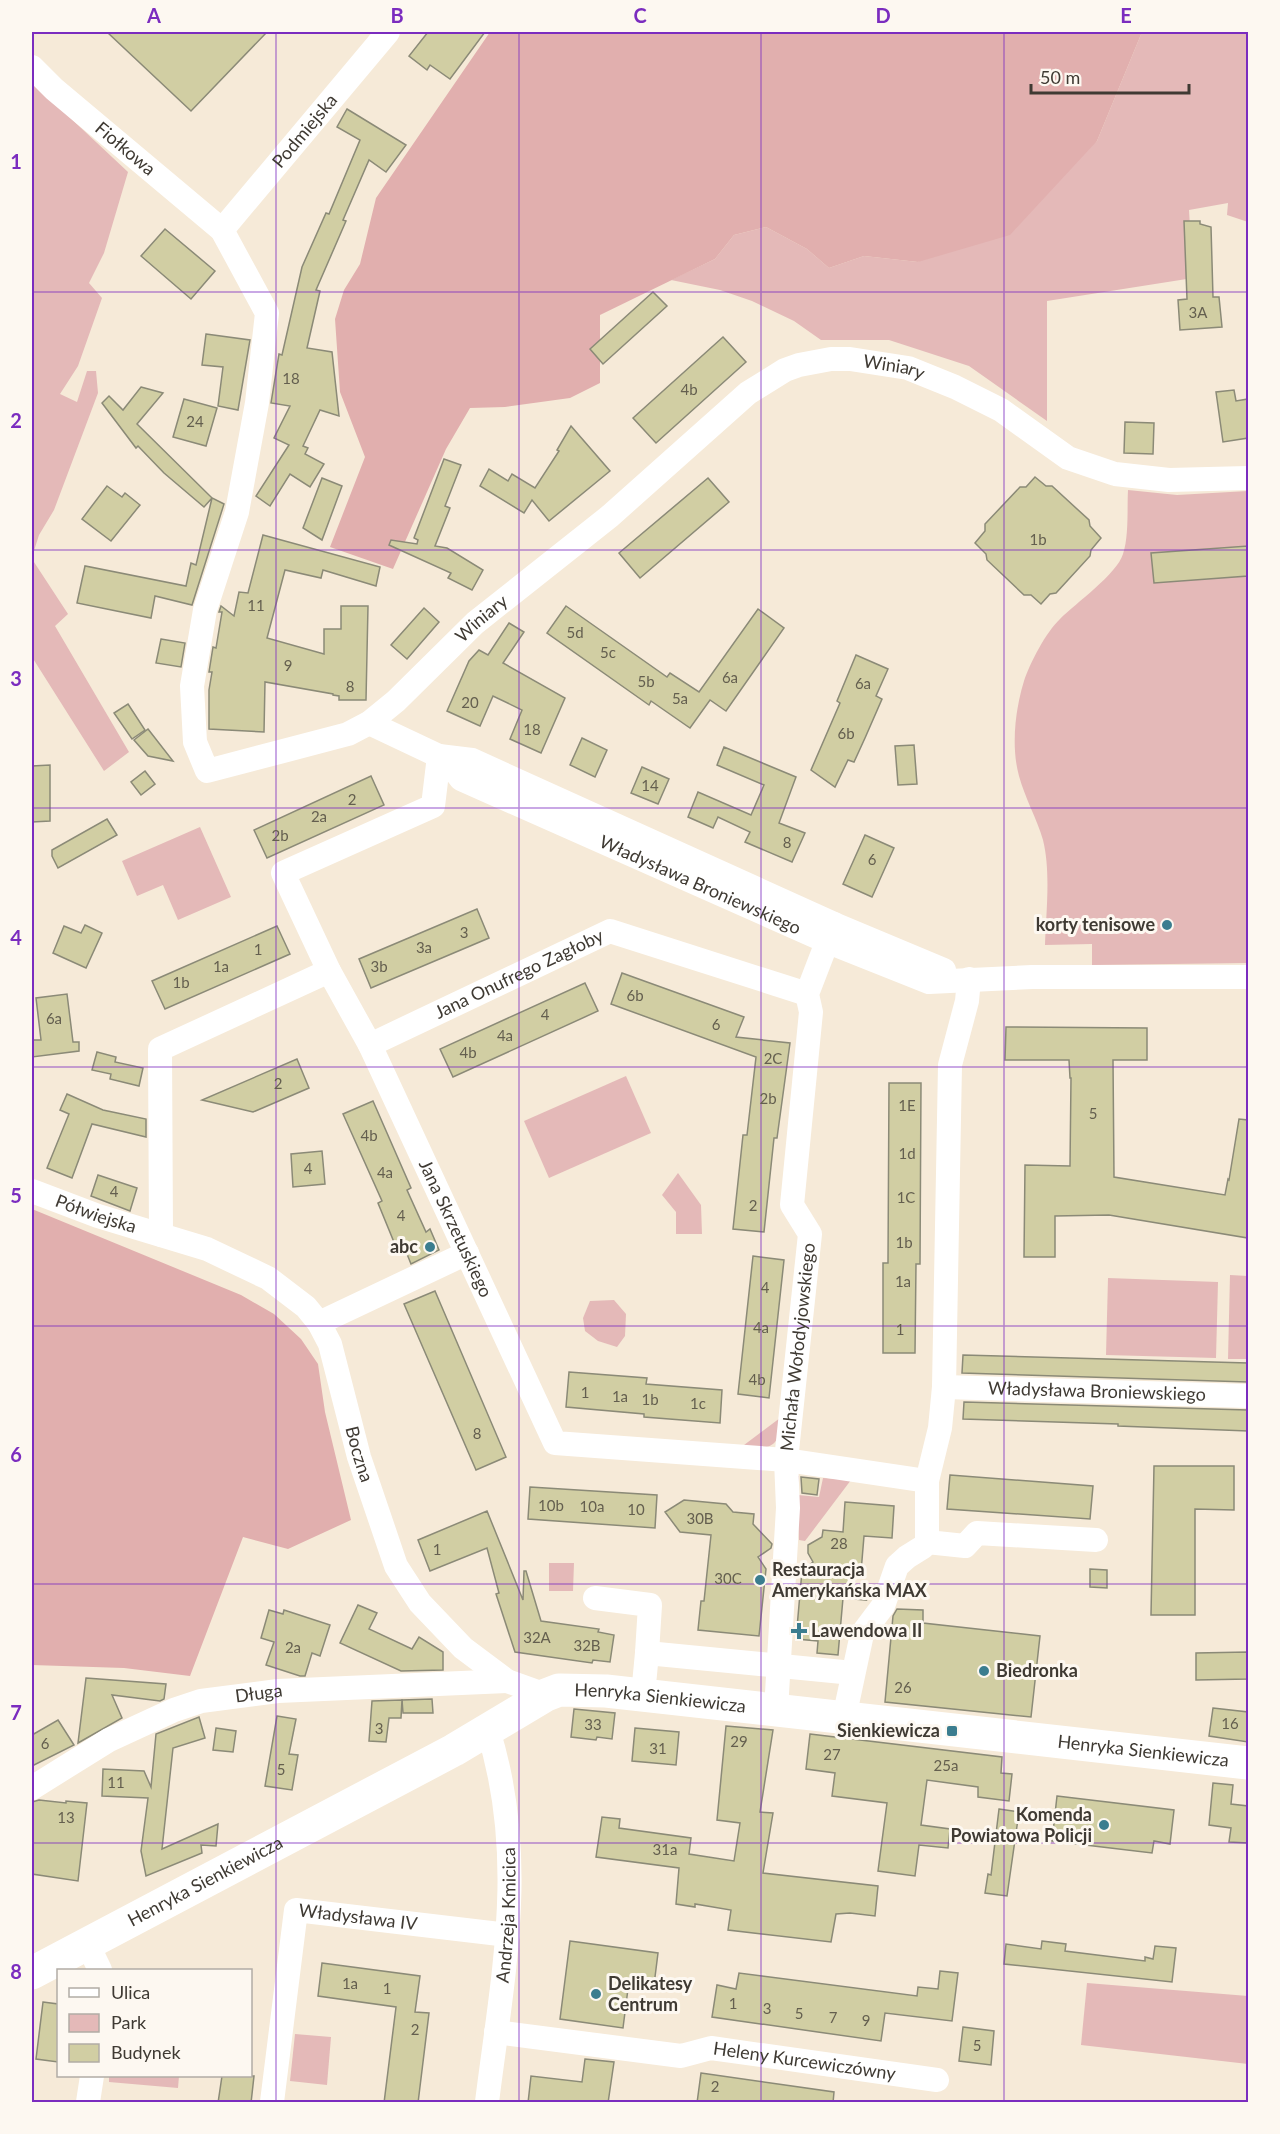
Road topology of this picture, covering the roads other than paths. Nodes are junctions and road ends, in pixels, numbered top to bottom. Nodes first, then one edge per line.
1 (388, 32) edge
2 (32, 67) edge
3 (222, 230) junction
4 (1248, 478) edge
5 (369, 723) junction
6 (442, 757) junction
7 (830, 933) junction
8 (329, 971) junction
9 (1248, 977) edge
10 (969, 979) junction
11 (807, 994) junction
12 (370, 1045) junction
13 (32, 1191) edge
14 (161, 1235) junction
15 (466, 1253) junction
16 (319, 1323) junction
17 (944, 1387) junction
18 (1248, 1396) edge
19 (786, 1460) junction
20 (927, 1481) junction
21 (1096, 1540) dead end
22 (927, 1542) junction
23 (596, 1598) dead end
24 (647, 1653) junction
25 (778, 1666) junction
26 (853, 1673) junction
27 (507, 1681) junction
28 (546, 1695) junction
29 (643, 1695) junction
30 (776, 1710) junction
31 (844, 1718) junction
32 (488, 1730) junction
33 (1248, 1763) edge
34 (32, 1788) edge
35 (507, 1935) junction
36 (94, 1957) edge
37 (32, 1972) edge
38 (495, 2032) junction
39 (92, 2077) edge
40 (937, 2080) dead end
41 (88, 2103) edge
42 (272, 2103) edge
43 (487, 2103) edge

1 - 3 street, Podmiejska
2 - 3 street, Fiołkowa
3 - 5 street, Winiary
4 - 5 street, Winiary
5 - 6 street, Władysława Broniewskiego
6 - 7 street, Władysława Broniewskiego
6 - 8 street, Jana Skrzetuskiego
7 - 10 street, Władysława Broniewskiego
7 - 11 street, Michała Wołodyjowskiego
8 - 12 street, Jana Skrzetuskiego
8 - 14 street
9 - 10 street, Władysława Broniewskiego
10 - 17 street
11 - 12 street, Jana Onufrego Zagłoby
11 - 19 street, Michała Wołodyjowskiego
12 - 15 street, Jana Skrzetuskiego
13 - 14 street, Półwiejska
14 - 16 street, Boczna
15 - 16 street
15 - 19 street, Jana Skrzetuskiego
16 - 27 street, Boczna
17 - 18 street, Władysława Broniewskiego
17 - 20 street
19 - 20 street, Jana Skrzetuskiego
19 - 25 street, Michała Wołodyjowskiego
20 - 22 street
21 - 22 street
22 - 26 street
23 - 24 street
24 - 25 street
24 - 29 street
25 - 26 street
25 - 30 street, Michała Wołodyjowskiego
26 - 31 street
27 - 28 street, Boczna
27 - 34 street, Długa
28 - 29 street, Henryka Sienkiewicza
28 - 32 street, Henryka Sienkiewicza
29 - 30 street, Henryka Sienkiewicza
30 - 31 street, Henryka Sienkiewicza
31 - 33 street, Henryka Sienkiewicza
32 - 35 street, Andrzeja Kmicica
32 - 36 street, Henryka Sienkiewicza
35 - 38 street, Andrzeja Kmicica
35 - 42 street, Władysława IV
36 - 37 street, Henryka Sienkiewicza
38 - 40 street, Heleny Kurcewiczówny
38 - 43 street, Andrzeja Kmicica
39 - 41 street

